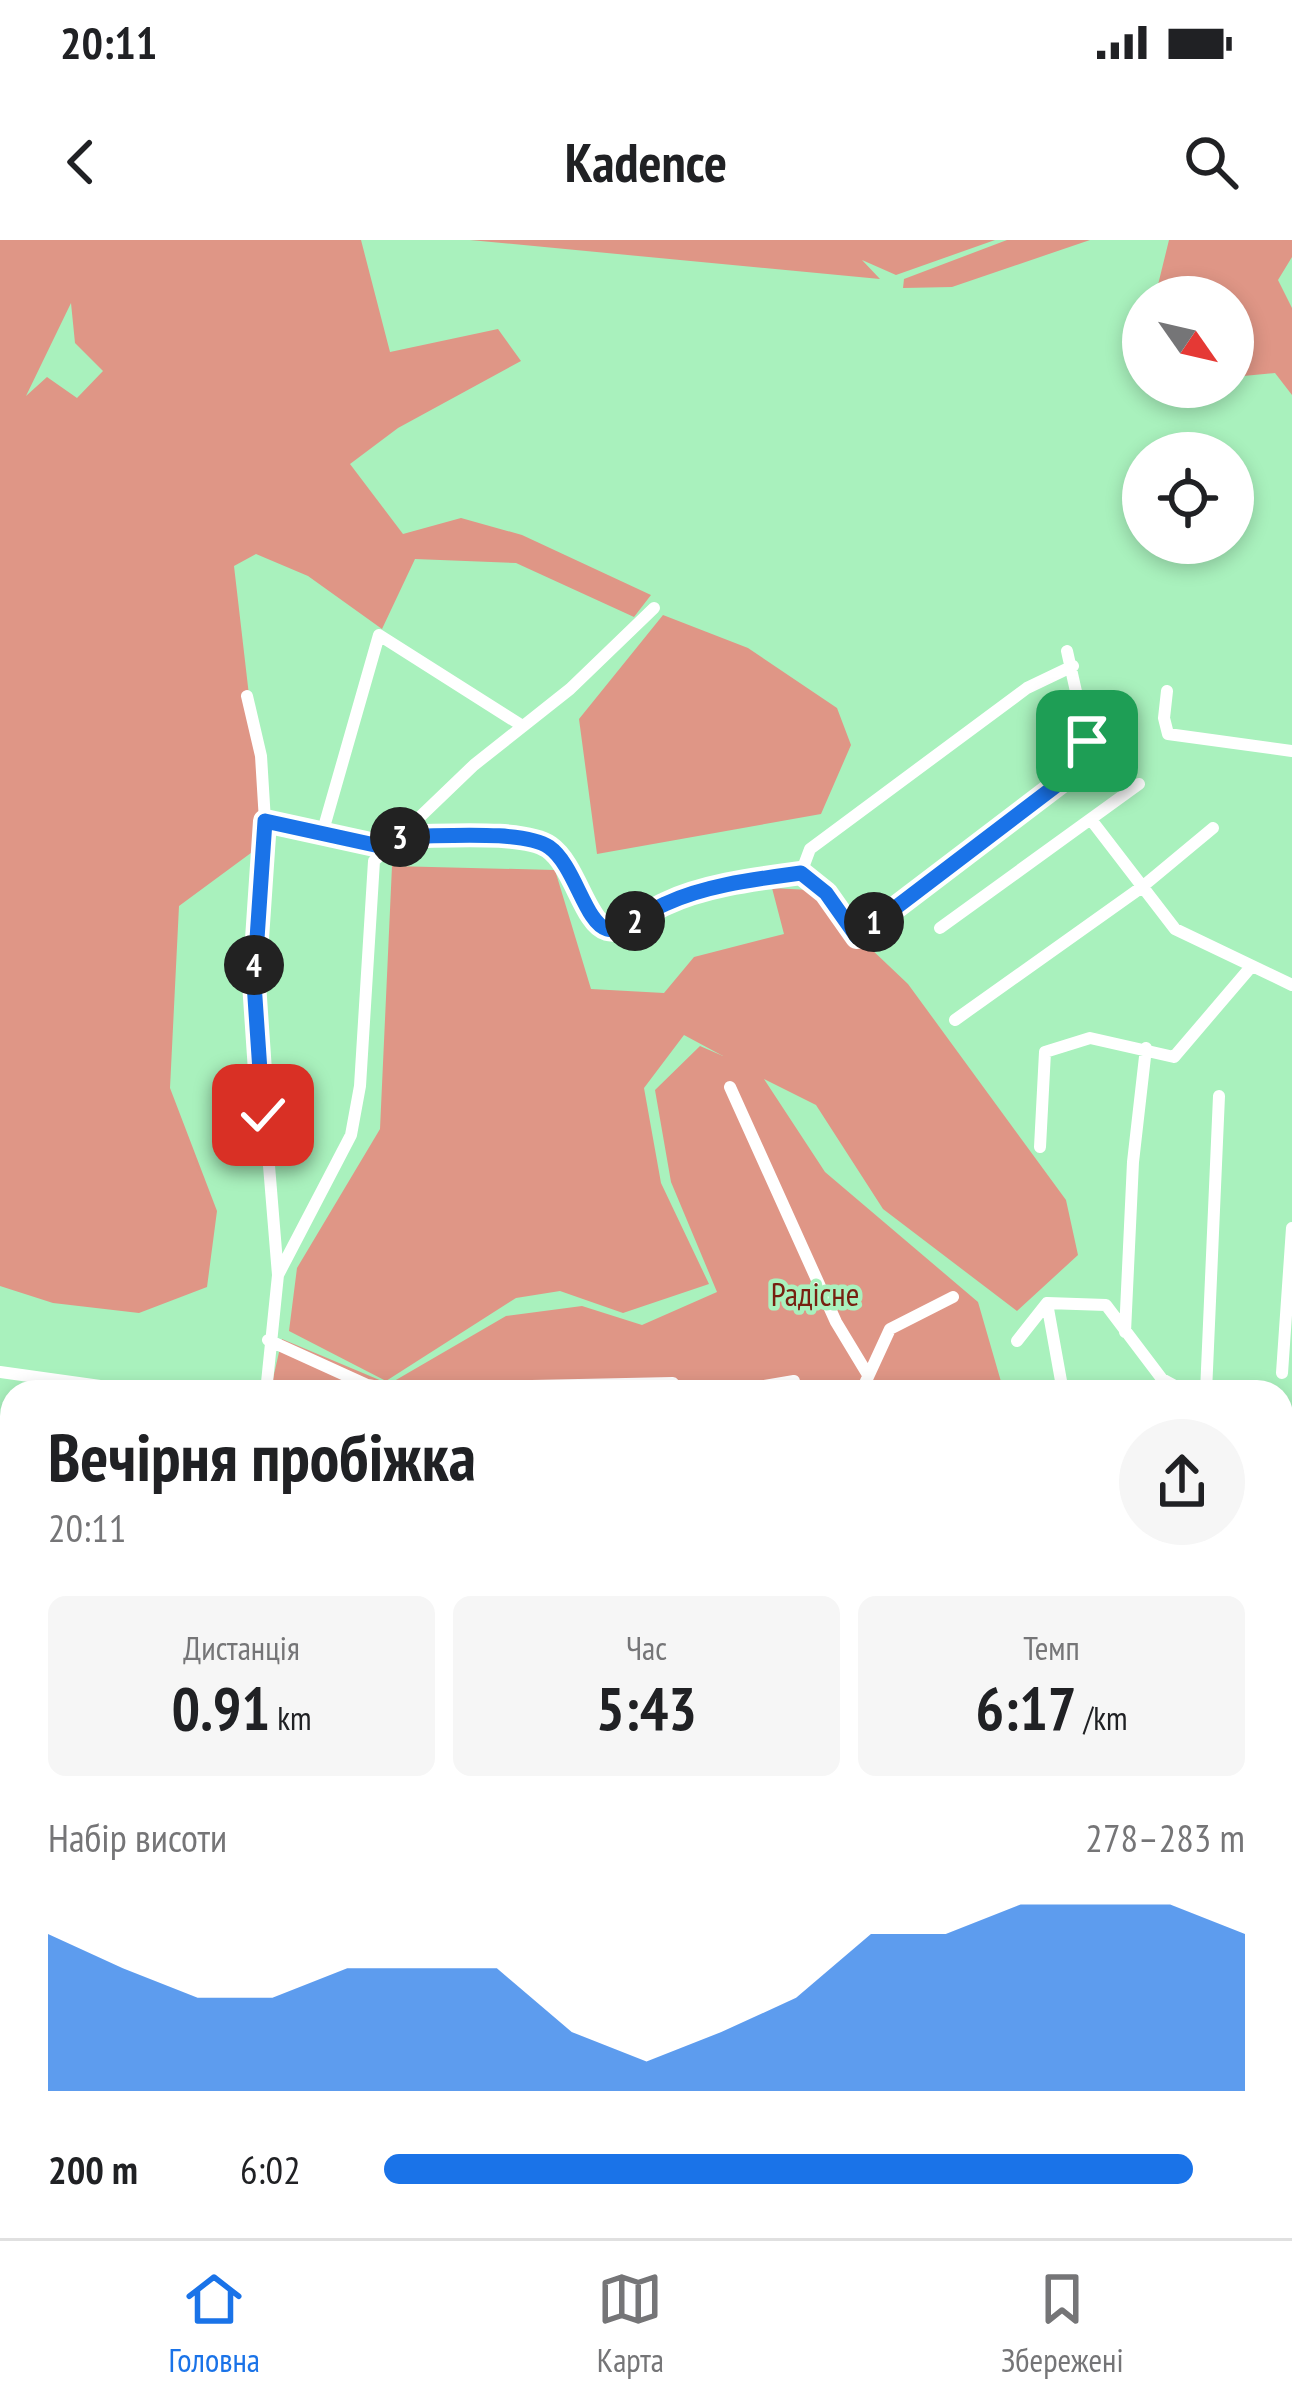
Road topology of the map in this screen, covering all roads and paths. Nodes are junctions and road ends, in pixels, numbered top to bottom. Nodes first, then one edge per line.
1 (654, 608) dead end
2 (1067, 651) dead end
3 (1073, 666) junction
4 (1167, 691) dead end
5 (247, 696) dead end
6 (521, 725) junction
7 (1292, 751) edge
8 (1138, 784) dead end
9 (265, 821) junction
10 (1092, 821) junction
11 (1213, 828) dead end
12 (322, 834) junction
13 (402, 836) junction
14 (384, 847) junction
15 (801, 873) junction
16 (1142, 887) junction
17 (940, 928) dead end
18 (1250, 968) junction
19 (1292, 985) edge
20 (955, 1020) dead end
21 (1146, 1048) junction
22 (730, 1087) dead end
23 (1219, 1096) dead end
24 (1040, 1147) dead end
25 (1292, 1228) edge
26 (278, 1275) junction
27 (953, 1297) dead end
28 (1047, 1303) junction
29 (1125, 1331) junction
30 (268, 1340) junction
31 (1017, 1341) dead end
32 (0, 1372) edge
33 (1282, 1373) dead end
34 (868, 1375) junction
35 (57, 1380) edge
36 (266, 1380) edge
37 (356, 1380) edge
38 (866, 1380) edge
39 (1061, 1380) edge
40 (1164, 1380) edge
41 (1207, 1380) edge

1 - 6 street
2 - 3 street
3 - 15 street
3 - 15 street
4 - 7 street
5 - 9 street
6 - 12 street
6 - 13 street
8 - 10 street
9 - 12 street
9 - 26 street
10 - 16 street
10 - 17 street
11 - 16 street
12 - 14 street
13 - 14 street
13 - 15 street
14 - 26 street
16 - 18 street
16 - 20 street
18 - 19 street
18 - 21 street
21 - 24 street
21 - 29 street
22 - 34 street
23 - 41 street
25 - 33 street
26 - 30 street
27 - 34 street
28 - 29 street
28 - 31 street
28 - 39 street
29 - 40 street
30 - 36 street
30 - 37 street
32 - 35 street
34 - 38 street

